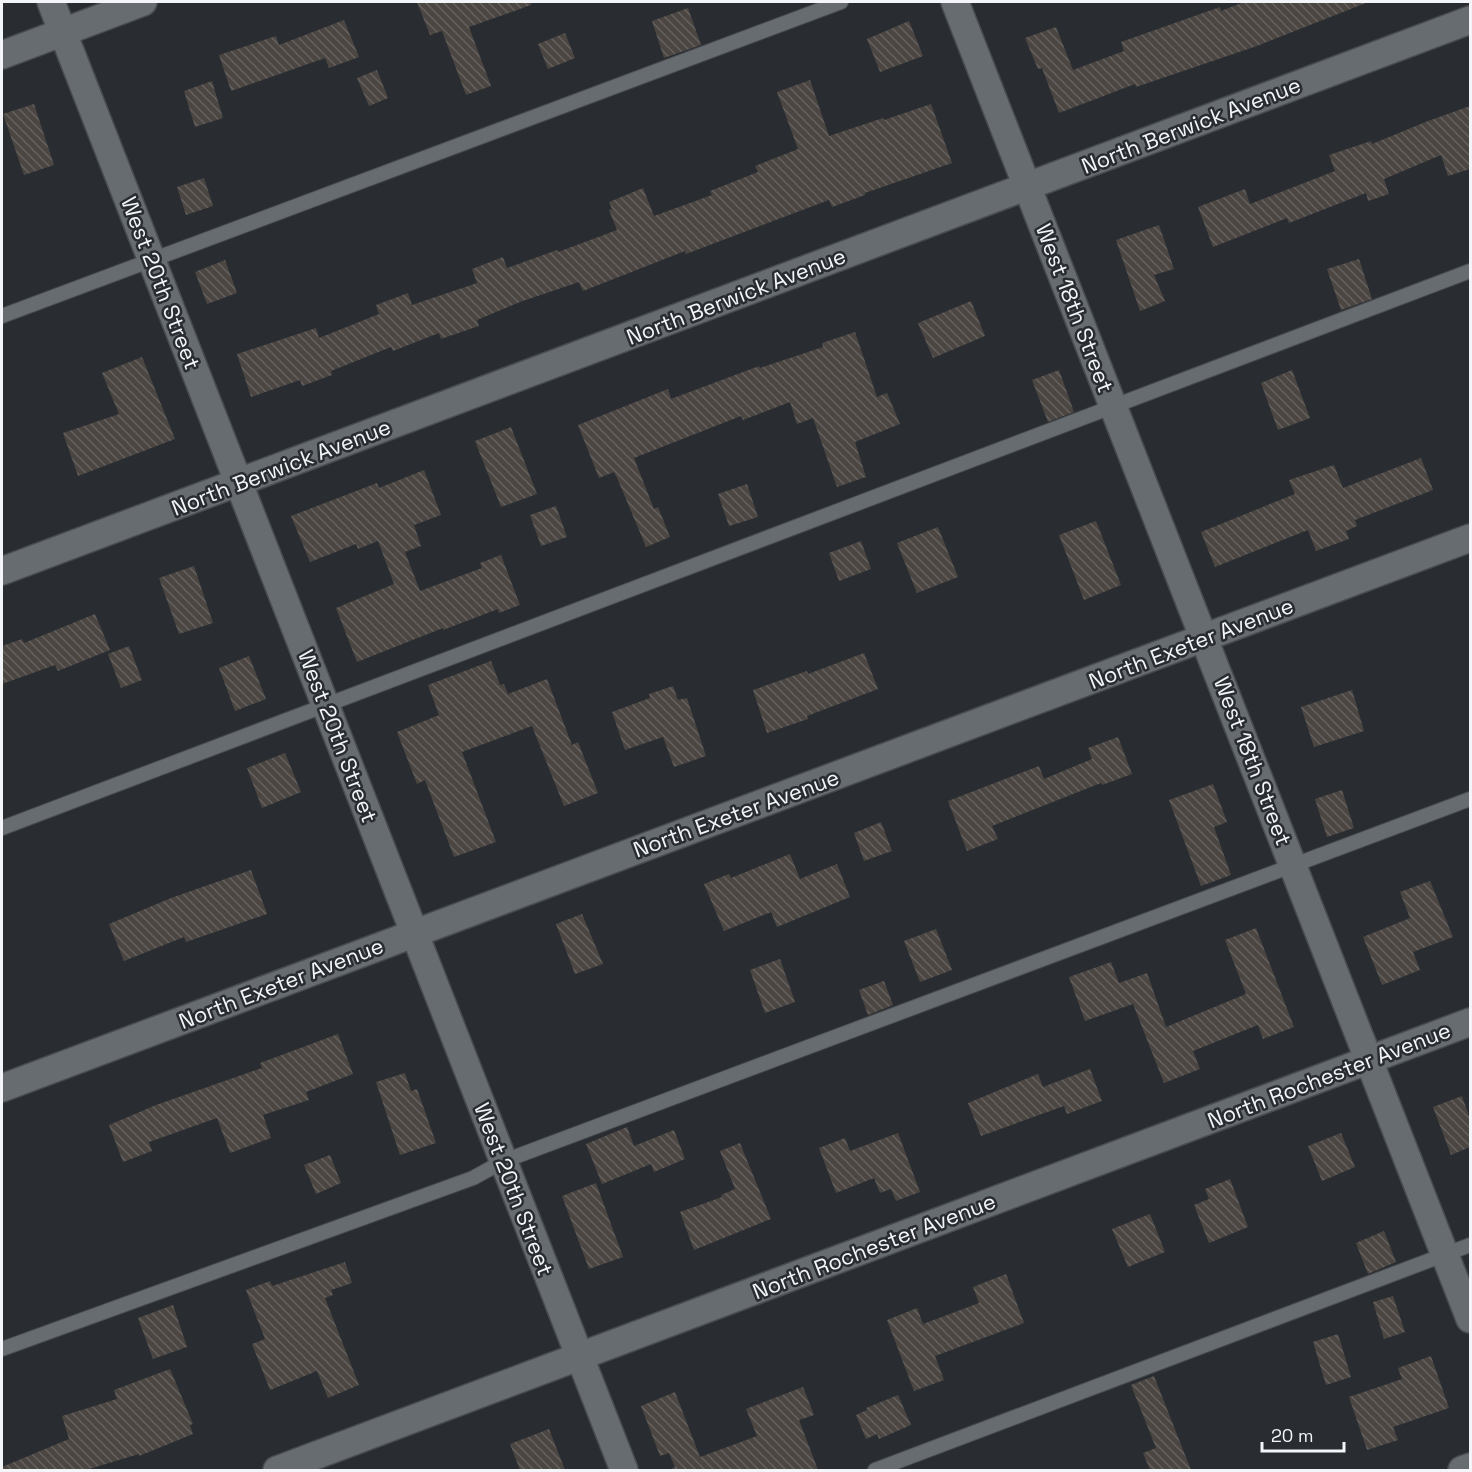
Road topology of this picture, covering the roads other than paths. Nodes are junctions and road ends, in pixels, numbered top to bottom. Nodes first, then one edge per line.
1 (51, 2) edge
2 (142, 2) edge
3 (841, 2) edge
4 (955, 2) edge
5 (1470, 20) edge
6 (63, 32) junction
7 (2, 55) edge
8 (1027, 186) junction
9 (152, 261) junction
10 (1470, 271) edge
11 (2, 316) edge
12 (1114, 407) junction
13 (238, 483) junction
14 (1470, 538) edge
15 (2, 572) edge
16 (1205, 638) junction
17 (325, 704) junction
18 (1470, 799) edge
19 (2, 828) edge
20 (1294, 866) junction
21 (415, 933) junction
22 (1470, 1022) edge
23 (1370, 1060) junction
24 (2, 1088) edge
25 (504, 1161) junction
26 (1458, 1250) edge
27 (1470, 1319) edge
28 (2, 1349) edge
29 (579, 1357) junction
30 (1470, 1467) edge
31 (277, 1470) edge
32 (624, 1470) edge
33 (875, 1470) edge
34 (1462, 1470) edge

1 - 6 street, West 20th Street
2 - 6 street
3 - 9 lane
4 - 8 street, West 18th Street
5 - 8 street, North Berwick Avenue
6 - 7 street
6 - 9 street, West 20th Street
8 - 12 street, West 18th Street
8 - 13 street, North Berwick Avenue
9 - 11 lane
9 - 13 street, West 20th Street
10 - 12 lane
12 - 16 street, West 18th Street
12 - 17 lane
13 - 15 street, North Berwick Avenue
13 - 17 street, West 20th Street
14 - 16 street, North Exeter Avenue
16 - 20 street, West 18th Street
16 - 21 street, North Exeter Avenue
17 - 19 lane
17 - 21 street, West 20th Street
18 - 20 lane
20 - 23 street, West 18th Street
20 - 25 lane
21 - 24 street, North Exeter Avenue
21 - 25 street, West 20th Street
22 - 23 street, North Rochester Avenue
23 - 26 street, West 18th Street
23 - 29 street, North Rochester Avenue
25 - 28 lane
25 - 29 street, West 20th Street
26 - 27 street, West 18th Street
26 - 33 lane
29 - 31 street, North Rochester Avenue
29 - 32 street, West 20th Street
30 - 34 street

